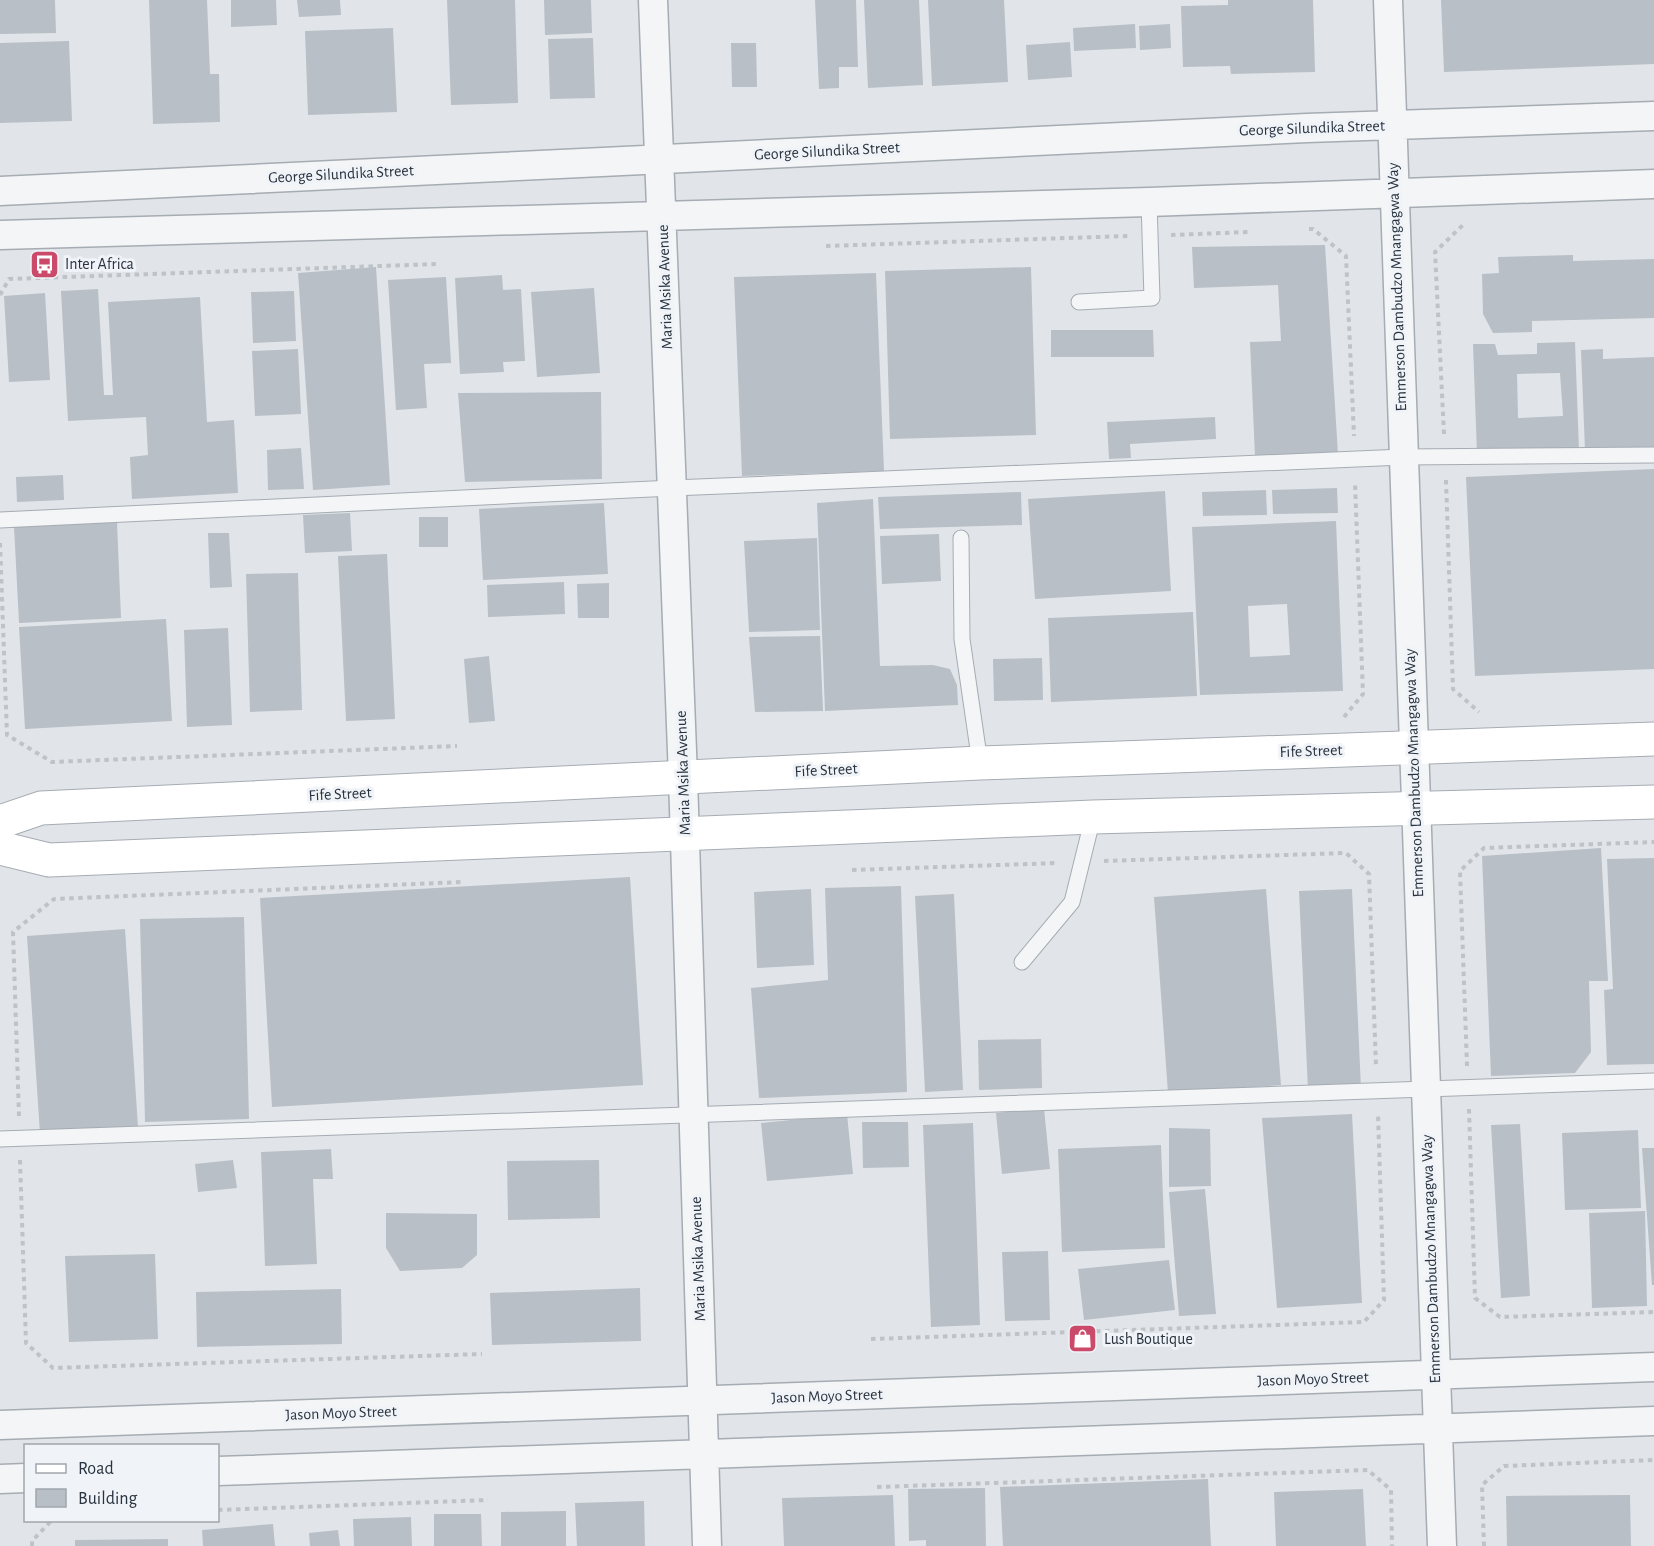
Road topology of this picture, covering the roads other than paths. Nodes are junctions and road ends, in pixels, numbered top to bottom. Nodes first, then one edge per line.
1 (653, 0) edge
2 (1388, 0) edge
3 (1654, 116) edge
4 (1392, 125) junction
5 (659, 159) junction
6 (1654, 184) edge
7 (0, 191) edge
8 (1395, 192) junction
9 (1149, 202) junction
10 (662, 217) junction
11 (0, 235) edge
12 (1079, 302) dead end
13 (1654, 455) edge
14 (1403, 457) junction
15 (673, 488) junction
16 (0, 520) edge
17 (961, 538) dead end
18 (1654, 739) edge
19 (1413, 747) junction
20 (980, 763) junction
21 (683, 777) junction
22 (1654, 802) edge
23 (1415, 808) junction
24 (1093, 817) junction
25 (0, 822) edge
26 (685, 834) junction
27 (0, 849) edge
28 (1022, 962) dead end
29 (1654, 1081) edge
30 (1425, 1089) junction
31 (694, 1115) junction
32 (0, 1139) edge
33 (1654, 1367) edge
34 (1435, 1375) junction
35 (702, 1401) junction
36 (1654, 1422) edge
37 (0, 1425) edge
38 (1437, 1429) junction
39 (704, 1454) junction
40 (219, 1471) edge
41 (24, 1478) edge
42 (0, 1479) edge
43 (707, 1546) edge
44 (1442, 1546) edge

1 - 5 street, Maria Msika Avenue
2 - 4 street, Emmerson Dambudzo Mnangagwa Way
3 - 4 street, George Silundika Street
4 - 5 street, George Silundika Street
4 - 8 street, Emmerson Dambudzo Mnangagwa Way
5 - 7 street, George Silundika Street
5 - 10 street, Maria Msika Avenue
6 - 8 street
8 - 9 street
8 - 14 street, Emmerson Dambudzo Mnangagwa Way
9 - 10 street
9 - 12 lane
10 - 11 street
10 - 15 street, Maria Msika Avenue
13 - 14 lane
14 - 15 lane
14 - 19 street, Emmerson Dambudzo Mnangagwa Way
15 - 16 lane
15 - 21 street, Maria Msika Avenue
17 - 20 lane
18 - 19 street, Fife Street
19 - 20 street, Fife Street
19 - 23 street, Emmerson Dambudzo Mnangagwa Way
20 - 21 street, Fife Street
21 - 25 street, Fife Street
21 - 26 street, Maria Msika Avenue
22 - 23 street
23 - 24 street
23 - 30 street, Emmerson Dambudzo Mnangagwa Way
24 - 26 street
24 - 28 lane
26 - 27 street
26 - 31 street, Maria Msika Avenue
29 - 30 lane
30 - 31 lane
30 - 34 street, Emmerson Dambudzo Mnangagwa Way
31 - 32 lane
31 - 35 street, Maria Msika Avenue
33 - 34 street, Jason Moyo Street
34 - 35 street, Jason Moyo Street
34 - 38 street, Emmerson Dambudzo Mnangagwa Way
35 - 37 street, Jason Moyo Street
35 - 39 street, Maria Msika Avenue
36 - 38 street
38 - 39 street
38 - 44 street, Emmerson Dambudzo Mnangagwa Way
39 - 40 street
39 - 43 street, Maria Msika Avenue
41 - 42 street

